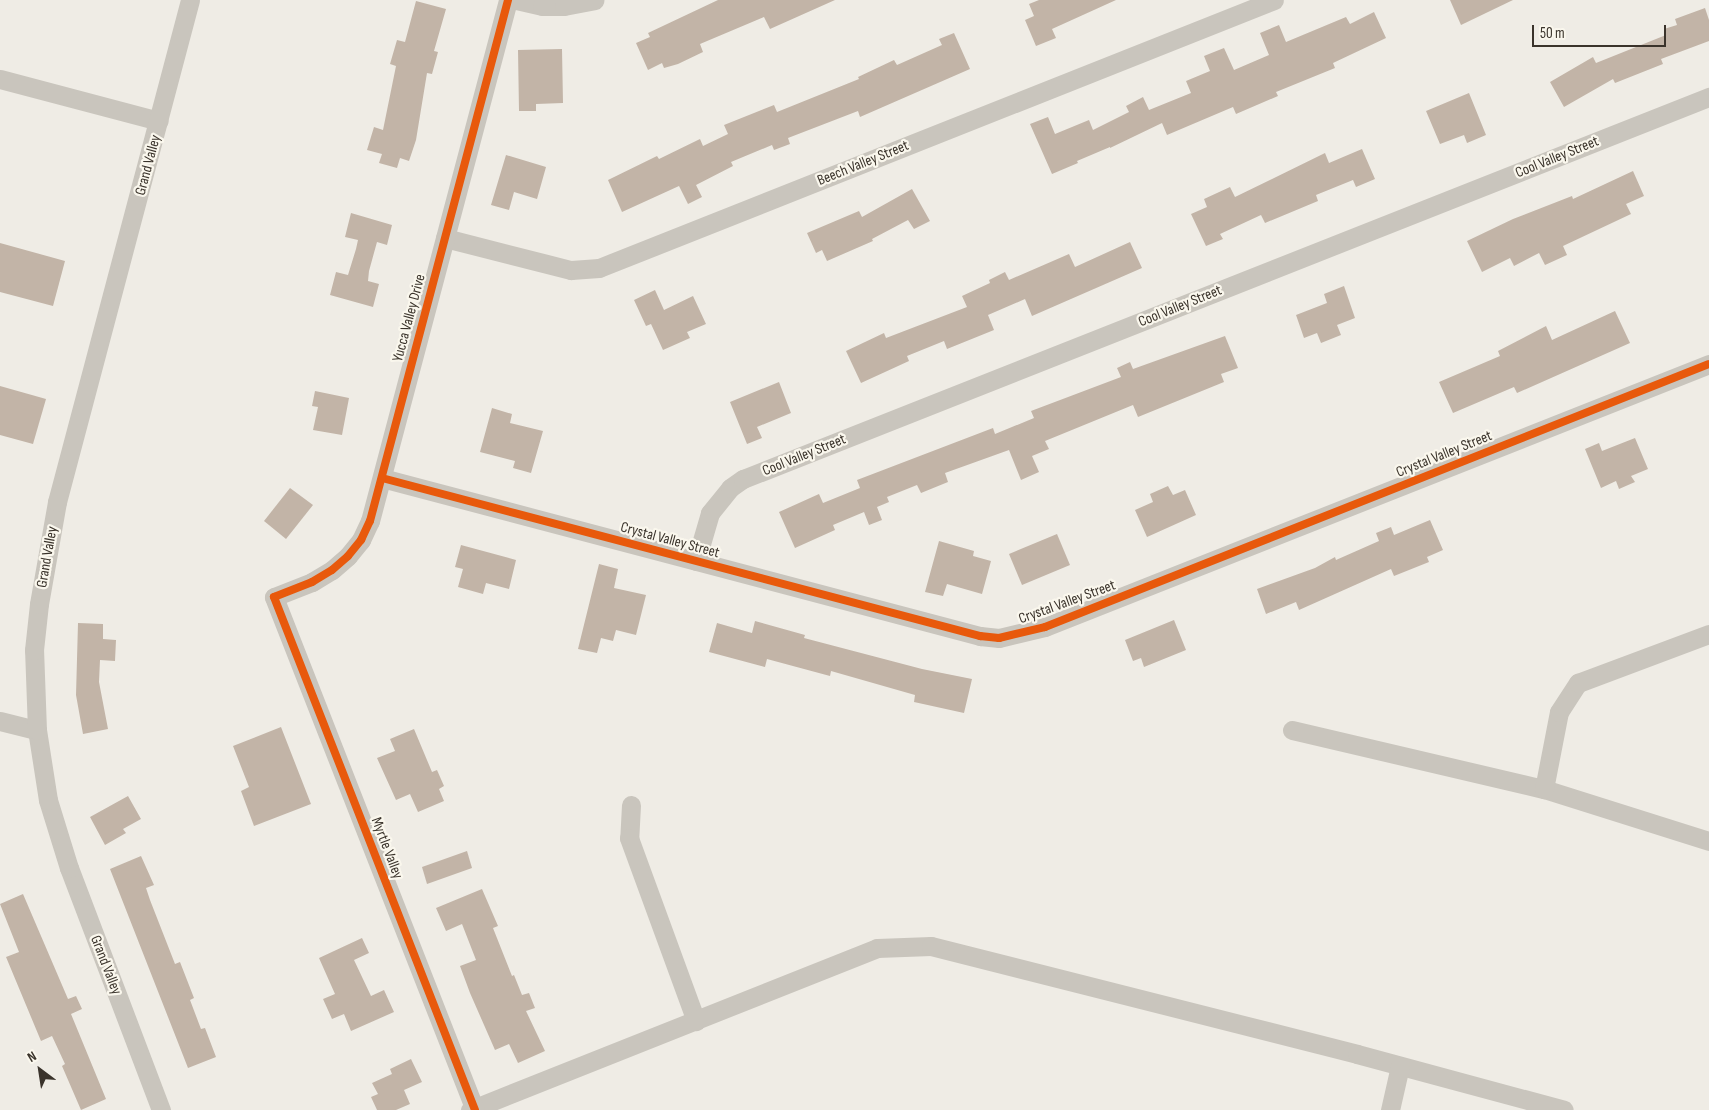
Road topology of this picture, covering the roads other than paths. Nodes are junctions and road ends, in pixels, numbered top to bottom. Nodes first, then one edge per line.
1 (190, 0) edge
2 (508, 0) edge
3 (516, 0) edge
4 (594, 0) edge
5 (1274, 0) edge
6 (0, 79) edge
7 (1709, 96) edge
8 (159, 121) junction
9 (445, 238) junction
10 (1709, 364) edge
11 (382, 478) junction
12 (696, 561) junction
13 (274, 597) joint
14 (1709, 634) edge
15 (0, 721) edge
16 (37, 730) junction
17 (1292, 730) dead end
18 (1544, 789) junction
19 (631, 805) dead end
20 (1709, 841) edge
21 (696, 1021) junction
22 (1400, 1066) junction
23 (474, 1109) edge
24 (162, 1110) edge
25 (1390, 1110) edge
26 (1564, 1110) edge

1 - 8 street, Grand Valley
2 - 9 street, Yucca Valley Drive
3 - 4 street
5 - 9 street, Beech Valley Street
6 - 8 street
7 - 12 street, Cool Valley Street
8 - 16 street, Grand Valley
9 - 11 street, Yucca Valley Drive
10 - 12 street, Crystal Valley Street
11 - 12 street, Crystal Valley Street
11 - 13 street, Yucca Valley Drive
13 - 23 street, Myrtle Valley
14 - 18 street
15 - 16 street
16 - 24 street, Grand Valley
17 - 18 street
18 - 20 street
19 - 21 street
21 - 22 street
21 - 23 street
22 - 25 street
22 - 26 street

